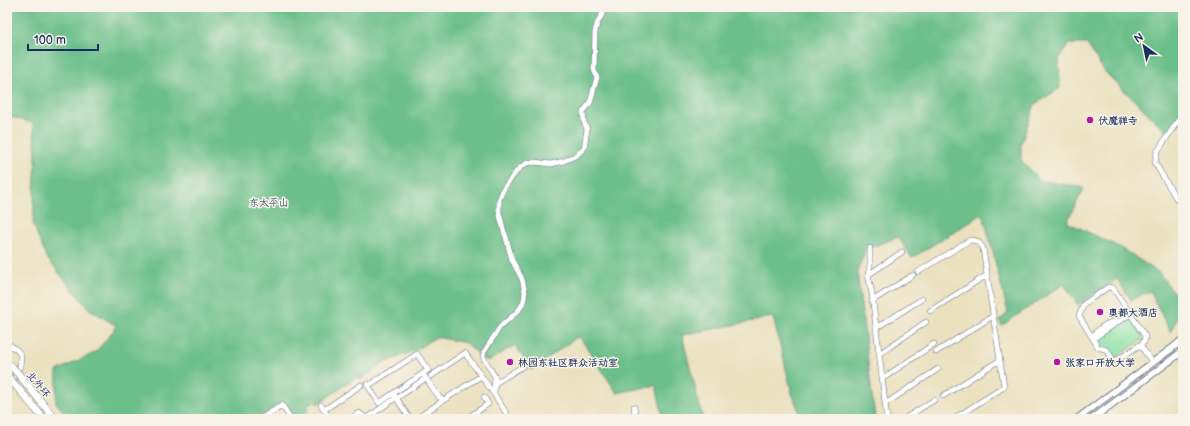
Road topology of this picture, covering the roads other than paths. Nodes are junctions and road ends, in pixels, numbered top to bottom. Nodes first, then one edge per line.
1 (606, 7) edge
2 (1183, 113) edge
3 (1183, 207) edge
4 (870, 248) dead end
5 (902, 252) dead end
6 (918, 272) dead end
7 (868, 275) junction
8 (913, 275) dead end
9 (987, 275) junction
10 (922, 299) dead end
11 (872, 301) junction
12 (930, 311) dead end
13 (1130, 314) junction
14 (993, 316) junction
15 (7, 320) edge
16 (926, 322) dead end
17 (7, 325) edge
18 (876, 328) junction
19 (1093, 338) junction
20 (1183, 339) edge
21 (7, 343) edge
22 (934, 344) dead end
23 (1140, 345) junction
24 (1183, 350) edge
25 (936, 352) dead end
26 (1166, 353) junction
27 (879, 354) junction
28 (1000, 360) junction
29 (1170, 360) junction
30 (1152, 363) junction
31 (10, 365) edge
32 (523, 366) dead end
33 (938, 369) dead end
34 (423, 374) junction
35 (7, 376) edge
36 (431, 376) dead end
37 (481, 376) junction
38 (882, 378) junction
39 (424, 380) dead end
40 (494, 384) junction
41 (365, 385) junction
42 (7, 392) edge
43 (494, 394) junction
44 (943, 396) dead end
45 (394, 397) junction
46 (484, 397) dead end
47 (934, 400) dead end
48 (441, 402) dead end
49 (885, 404) junction
50 (634, 407) dead end
51 (44, 419) edge
52 (55, 419) edge
53 (260, 419) edge
54 (291, 419) edge
55 (330, 419) edge
56 (350, 419) edge
57 (365, 419) edge
58 (410, 419) edge
59 (416, 419) edge
60 (466, 419) edge
61 (510, 419) edge
62 (636, 419) edge
63 (886, 419) edge
64 (904, 419) edge
65 (953, 419) edge
66 (1077, 419) edge
67 (1092, 419) edge

1 - 40 street
2 - 3 street
4 - 7 street
5 - 7 street
6 - 9 street
7 - 11 street
8 - 11 street
9 - 12 street
9 - 14 street
10 - 18 street
11 - 18 street
13 - 19 street
13 - 19 street
13 - 23 street
14 - 25 street
14 - 28 street
15 - 17 street
16 - 27 street
18 - 27 street
19 - 23 street
20 - 26 main road
21 - 42 street
22 - 38 street
23 - 30 street
24 - 29 main road
26 - 29 main road
26 - 30 main road
27 - 38 street
28 - 44 street
28 - 65 street
29 - 67 main road
30 - 66 main road
31 - 52 highway, 北外环, bridge
32 - 40 street
33 - 49 street
34 - 37 street
34 - 41 street
34 - 45 street
35 - 51 highway, bridge
36 - 37 street
37 - 43 street
38 - 49 street
39 - 45 street
40 - 43 street
41 - 45 street
41 - 55 street
43 - 61 street
45 - 57 street
45 - 58 street
46 - 60 street
47 - 64 street
48 - 59 street
49 - 63 street
50 - 62 street
53 - 54 street
56 - 57 street

